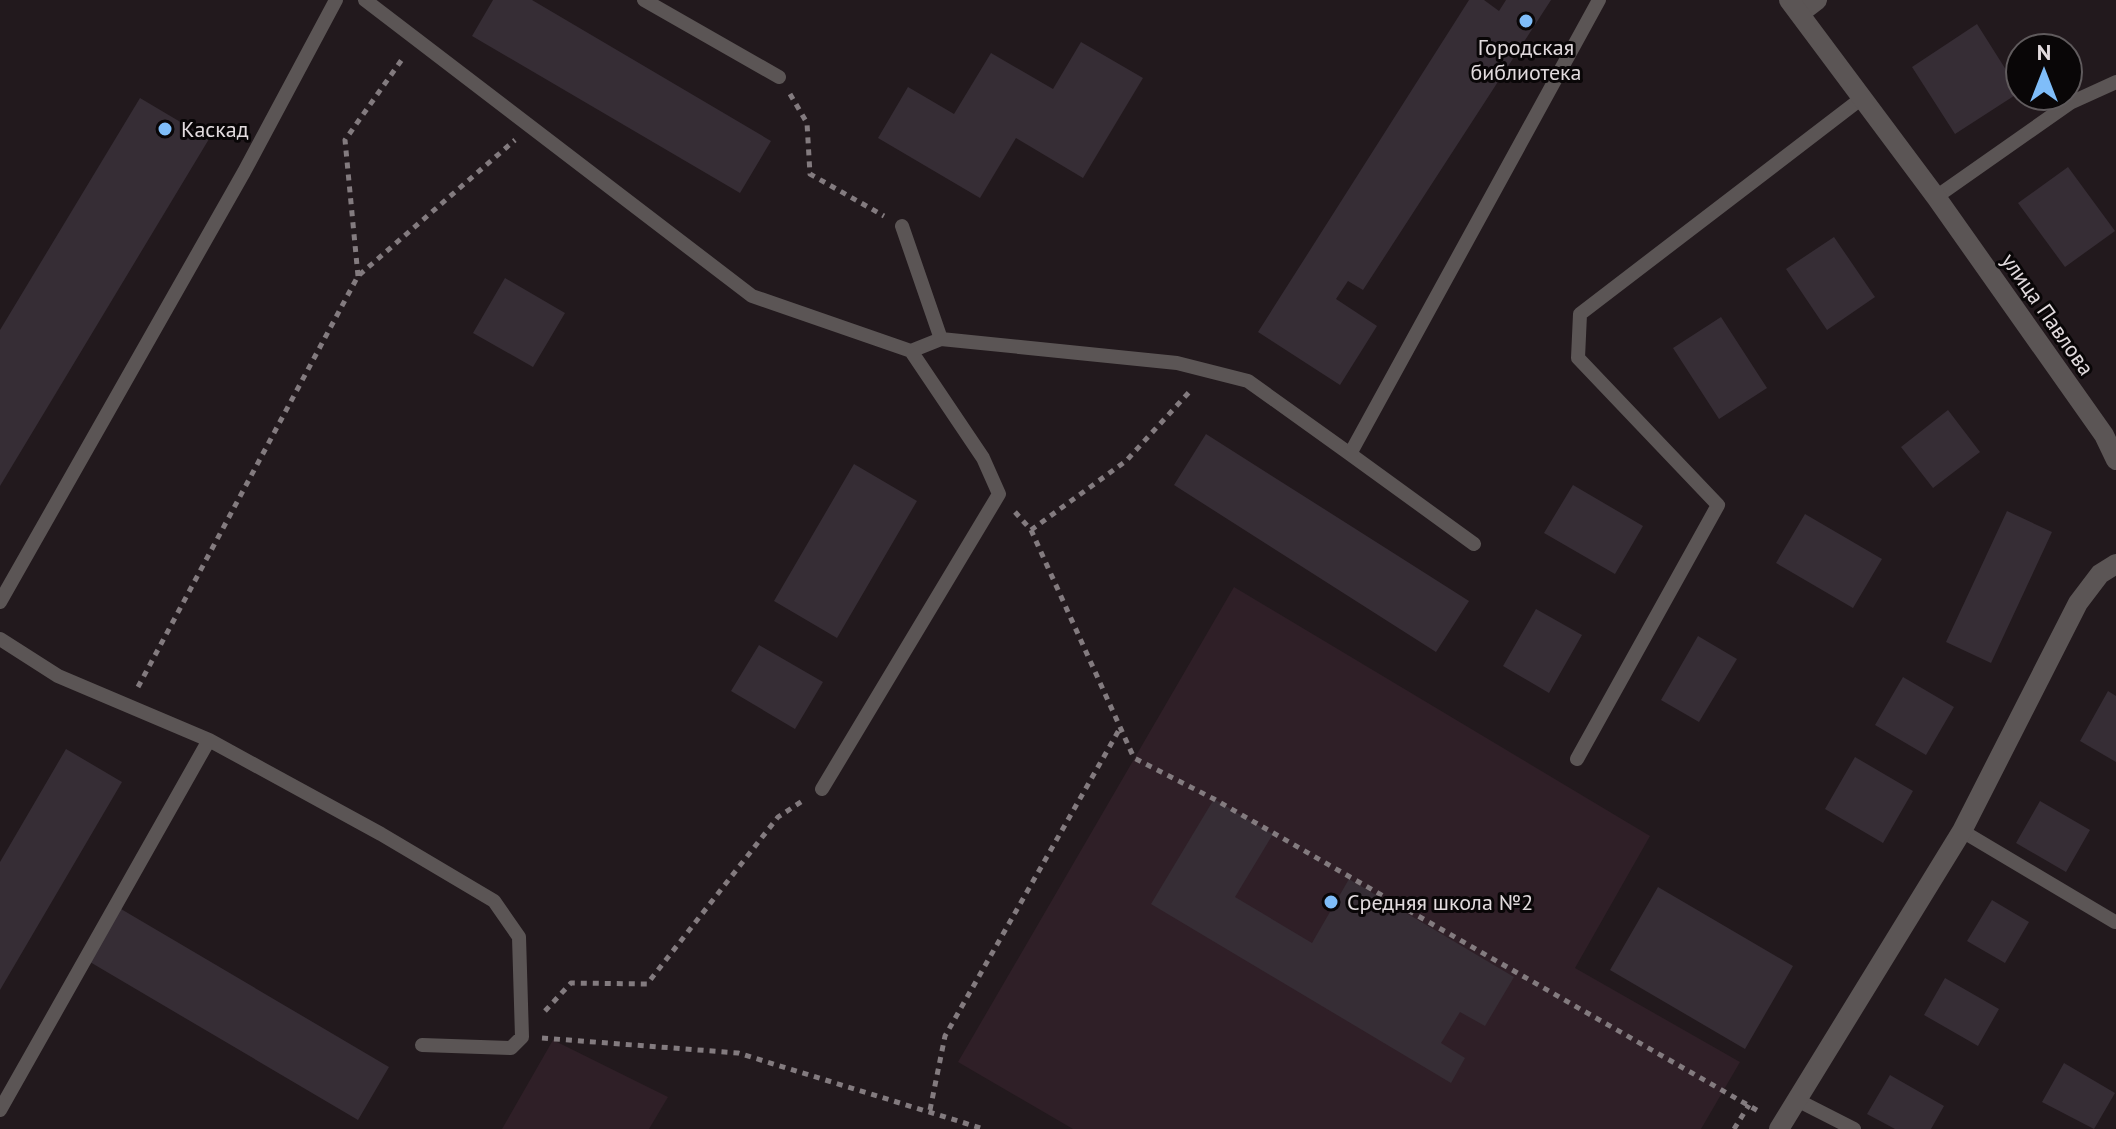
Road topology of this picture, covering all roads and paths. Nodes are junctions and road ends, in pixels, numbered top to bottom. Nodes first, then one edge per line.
1 (336, 0) edge
2 (365, 0) edge
3 (644, 0) edge
4 (1599, 0) edge
5 (1817, 0) edge
6 (1794, 6) edge
7 (415, 41) junction
8 (779, 77) joint
9 (2116, 82) edge
10 (1862, 98) junction
11 (529, 128) junction
12 (1936, 197) junction
13 (902, 226) joint
14 (358, 276) junction
15 (941, 339) junction
16 (911, 351) junction
17 (1205, 370) junction
18 (1350, 454) junction
19 (2116, 460) edge
20 (999, 494) junction
21 (1031, 530) junction
22 (1474, 544) dead end
23 (2116, 564) edge
24 (0, 602) edge
25 (0, 639) edge
26 (128, 706) junction
27 (1119, 730) junction
28 (209, 740) junction
29 (1577, 759) dead end
30 (822, 789) joint
31 (1962, 831) junction
32 (2115, 922) edge
33 (522, 1037) junction
34 (422, 1045) dead end
35 (1797, 1100) junction
36 (1749, 1105) junction
37 (0, 1110) edge
38 (930, 1110) junction
39 (1780, 1127) edge
40 (984, 1129) edge
41 (1734, 1129) edge
42 (1854, 1129) edge

1 - 24 lane
2 - 7 lane
3 - 8 lane
4 - 18 lane
5 - 6 street
6 - 10 street, улица Павлова
7 - 11 lane
7 - 14 path
8 - 13 path
9 - 12 lane
10 - 12 street, улица Павлова
10 - 29 lane
11 - 14 path
11 - 16 lane
12 - 19 street, улица Павлова
13 - 15 lane
14 - 26 path
15 - 16 lane
15 - 17 lane
16 - 20 lane
17 - 18 lane
17 - 21 path
18 - 22 lane
20 - 21 path
20 - 30 lane
21 - 27 path
23 - 31 street
25 - 26 lane
26 - 28 lane
27 - 36 path
27 - 38 path
28 - 33 lane
28 - 37 lane
30 - 33 path
31 - 32 lane
31 - 35 street
33 - 34 lane
33 - 38 path
35 - 39 street
35 - 42 lane
36 - 39 path
36 - 41 path
38 - 40 path

